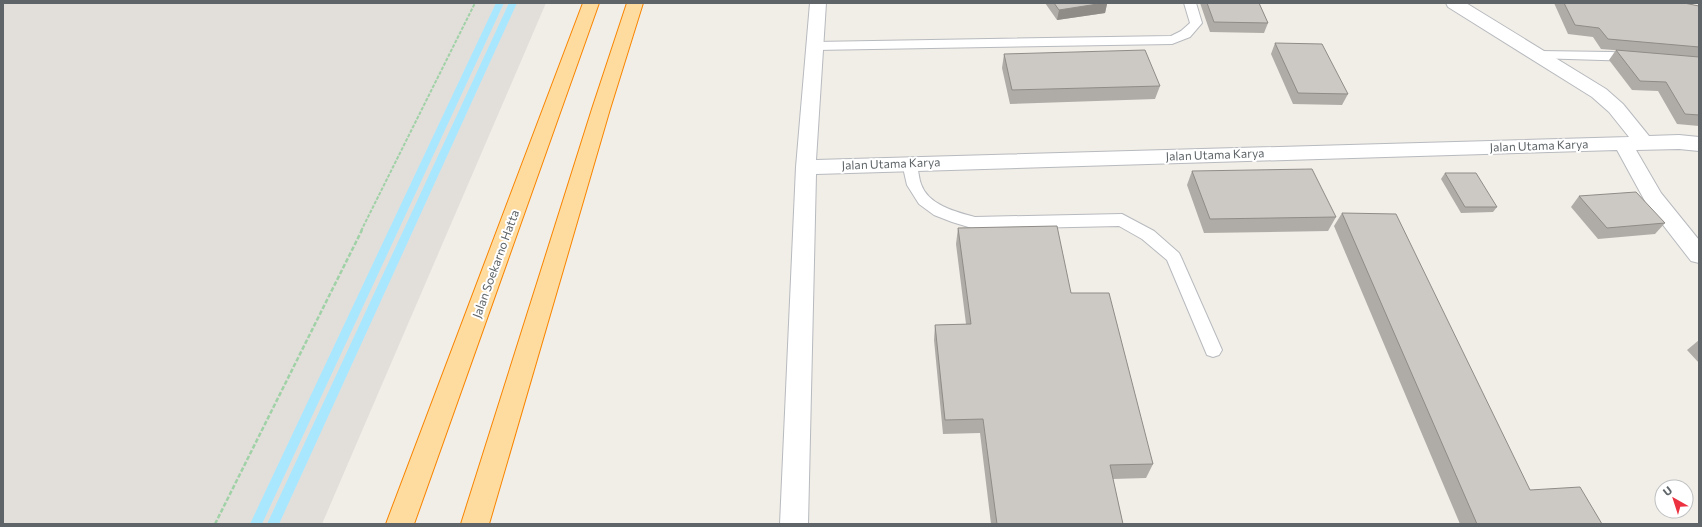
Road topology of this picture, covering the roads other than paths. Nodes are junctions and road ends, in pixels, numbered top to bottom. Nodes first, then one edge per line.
1 (591, 3) edge
2 (635, 3) edge
3 (818, 3) edge
4 (1190, 3) edge
5 (1454, 3) edge
6 (815, 46) junction
7 (1540, 55) junction
8 (1645, 57) edge
9 (1644, 143) junction
10 (1623, 144) junction
11 (1699, 144) edge
12 (909, 163) junction
13 (806, 167) junction
14 (1699, 255) edge
15 (1213, 350) dead end
16 (400, 524) edge
17 (476, 524) edge
18 (794, 524) edge

1 - 16 highway, Jalan Soekarno Hatta
2 - 17 highway
3 - 6 street
4 - 6 lane
5 - 7 street
6 - 13 street
7 - 8 lane
7 - 9 street
9 - 10 street, Jalan Utama Karya
9 - 11 street, Jalan Utama Karya
10 - 12 street, Jalan Utama Karya
10 - 14 street
12 - 13 street, Jalan Utama Karya
12 - 15 lane
13 - 18 street

